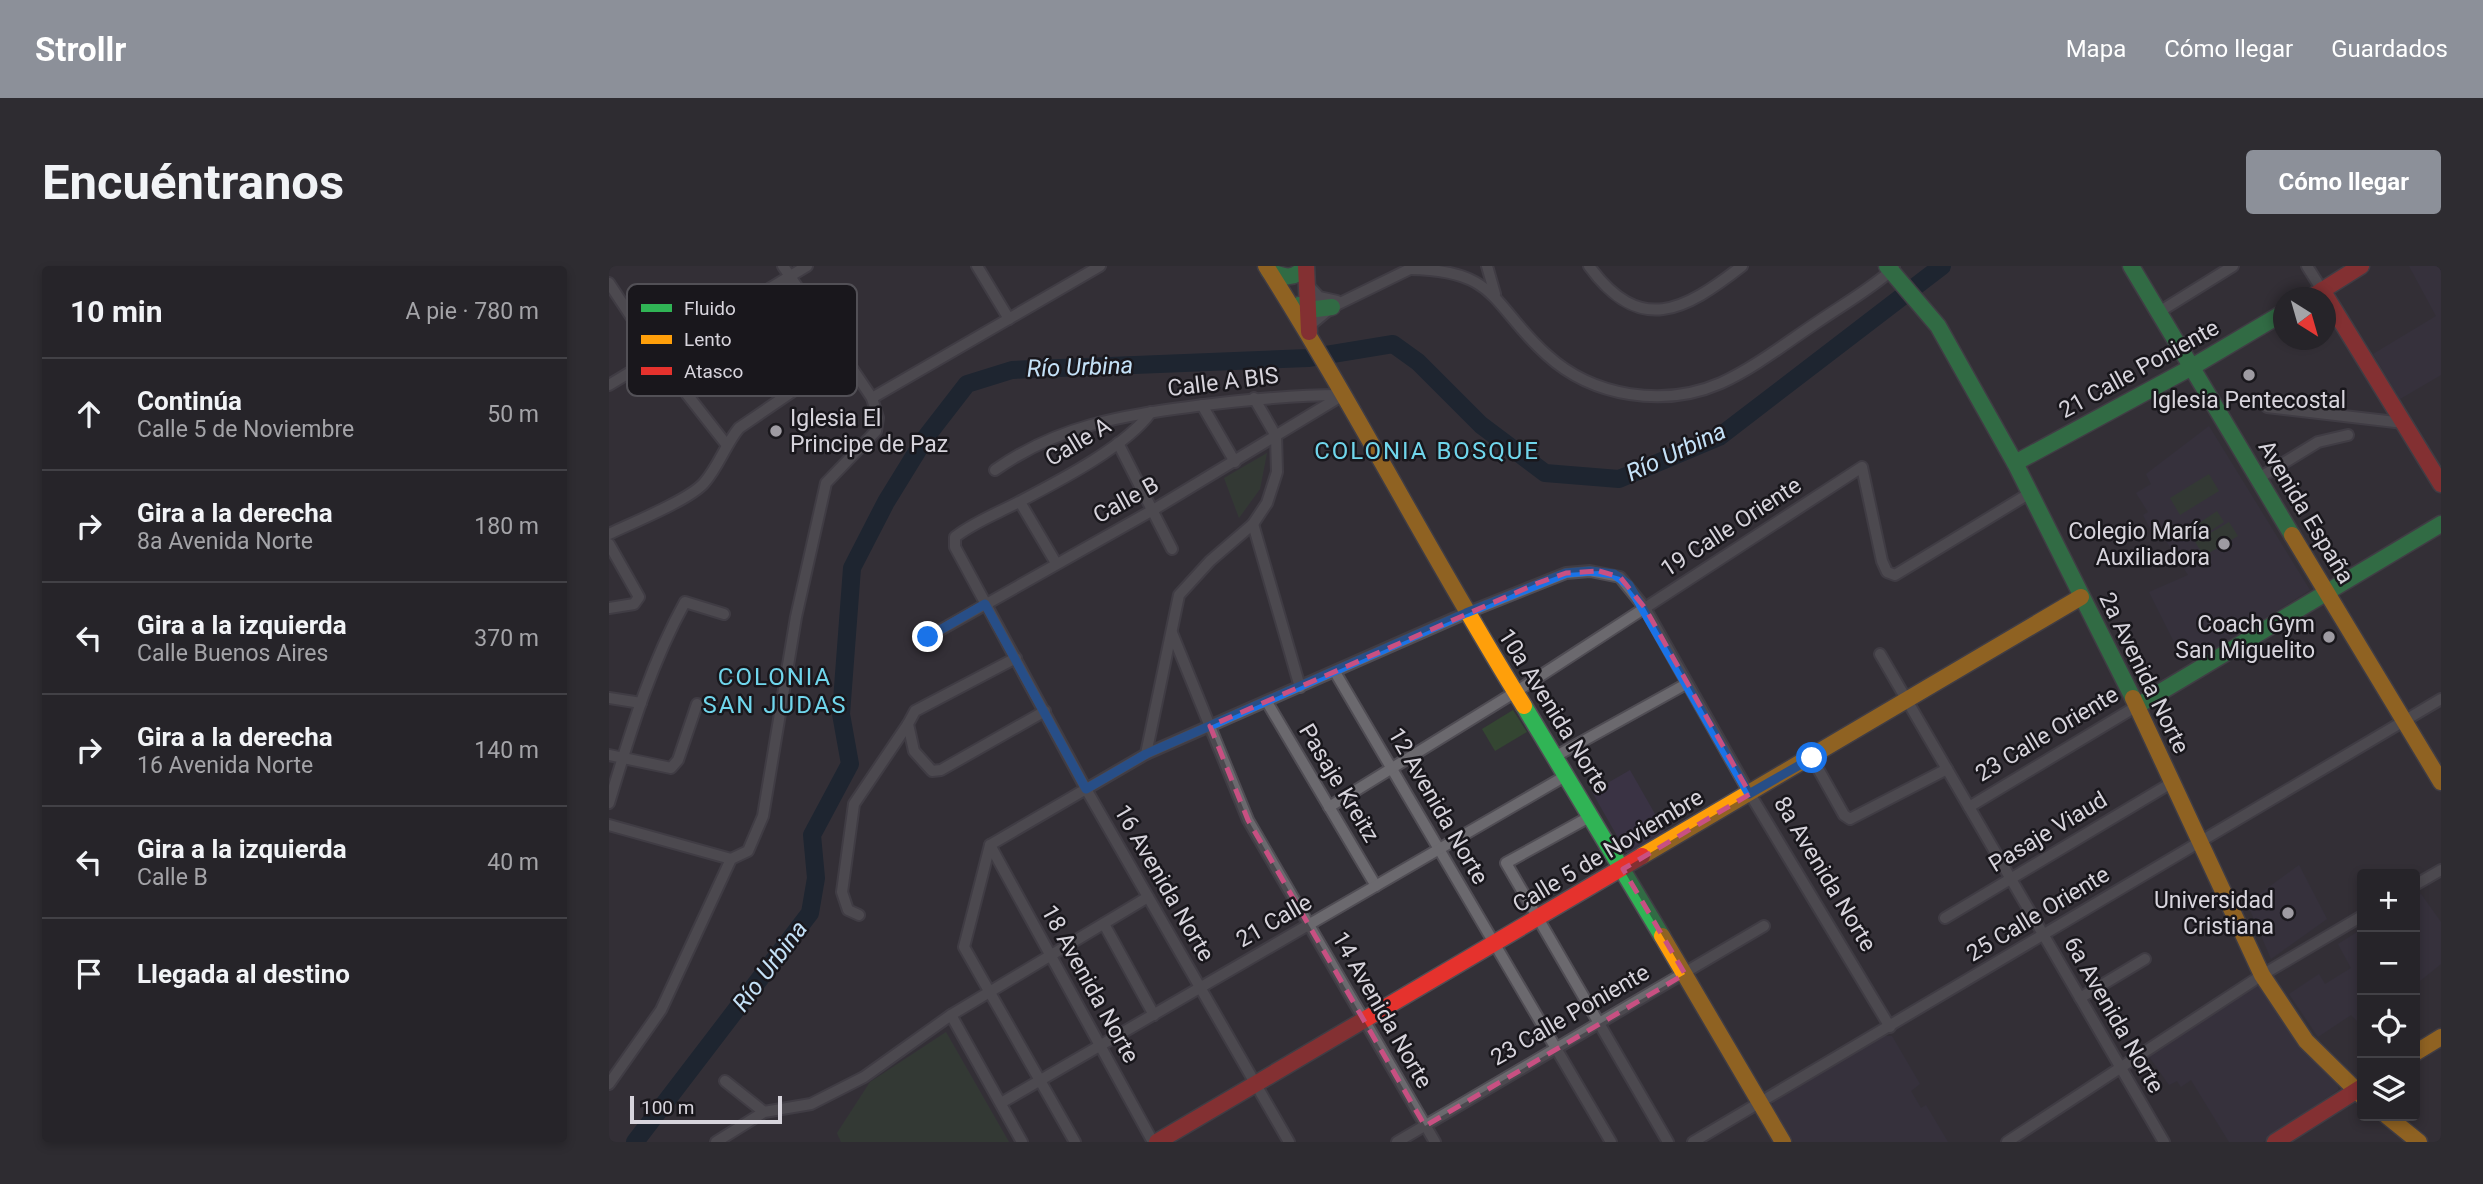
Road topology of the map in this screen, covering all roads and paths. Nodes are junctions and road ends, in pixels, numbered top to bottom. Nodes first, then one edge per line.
1 (807, 266) edge
2 (977, 266) edge
3 (1100, 266) edge
4 (1487, 266) edge
5 (1589, 266) edge
6 (1742, 266) edge
7 (2131, 266) edge
8 (2234, 266) edge
9 (2307, 266) edge
10 (2361, 266) edge
11 (1412, 267) edge
12 (1268, 268) edge
13 (787, 271) edge
14 (1306, 271) edge
15 (1894, 271) edge
16 (609, 283) edge
17 (767, 284) edge
18 (2314, 287) edge
19 (2327, 287) edge
20 (1283, 293) junction
21 (1495, 295) junction
22 (1349, 298) junction
23 (1332, 307) junction
24 (1308, 308) junction
25 (627, 310) edge
26 (2159, 312) junction
27 (1009, 319) junction
28 (2273, 319) edge
29 (2336, 323) edge
30 (1310, 333) junction
31 (2192, 367) junction
32 (627, 374) edge
33 (857, 377) edge
34 (609, 385) edge
35 (1343, 395) junction
36 (688, 396) edge
37 (786, 396) edge
38 (872, 398) junction
39 (1254, 398) junction
40 (1202, 405) junction
41 (2266, 407) dead end
42 (1151, 412) junction
43 (2404, 423) junction
44 (2348, 435) dead end
45 (1276, 436) junction
46 (1118, 443) junction
47 (726, 444) junction
48 (1235, 462) junction
49 (2015, 463) junction
50 (995, 470) dead end
51 (2259, 478) junction
52 (2441, 484) edge
53 (2030, 493) junction
54 (1020, 502) junction
55 (1153, 510) junction
56 (1253, 524) junction
57 (2441, 524) edge
58 (609, 534) edge
59 (609, 544) edge
60 (1172, 549) dead end
61 (1056, 564) junction
62 (2328, 593) junction
63 (2081, 597) junction
64 (985, 604) junction
65 (609, 608) edge
66 (1645, 608) junction
67 (1466, 613) junction
68 (724, 614) dead end
69 (1172, 632) junction
70 (928, 637) dead end
71 (1881, 654) dead end
72 (1016, 658) junction
73 (1335, 672) junction
74 (1686, 684) junction
75 (1300, 687) junction
76 (1517, 691) junction
77 (609, 698) edge
78 (2441, 699) edge
79 (1267, 702) junction
80 (1907, 702) junction
81 (641, 703) junction
82 (697, 704) dead end
83 (2137, 706) junction
84 (1045, 711) junction
85 (2405, 721) junction
86 (908, 724) junction
87 (1210, 726) junction
88 (1146, 754) junction
89 (609, 755) edge
90 (1556, 756) junction
91 (623, 757) junction
92 (1812, 758) junction
93 (1392, 769) junction
94 (1947, 769) junction
95 (1567, 775) junction
96 (2173, 782) junction
97 (2441, 782) edge
98 (1086, 789) junction
99 (1749, 794) junction
100 (609, 803) edge
101 (1329, 807) junction
102 (1969, 807) junction
103 (1591, 816) junction
104 (609, 825) edge
105 (2199, 840) junction
106 (990, 845) junction
107 (1439, 849) junction
108 (731, 859) junction
109 (1623, 869) junction
110 (2441, 870) edge
111 (2012, 879) junction
112 (2420, 882) edge
113 (1376, 886) junction
114 (1148, 897) junction
115 (859, 915) dead end
116 (1945, 918) dead end
117 (1538, 919) junction
118 (2357, 919) edge
119 (1104, 924) junction
120 (1308, 925) junction
121 (1764, 926) dead end
122 (2044, 936) junction
123 (1495, 945) junction
124 (1050, 956) junction
125 (2144, 959) dead end
126 (1685, 974) junction
127 (2262, 975) junction
128 (1200, 988) junction
129 (990, 992) junction
130 (2080, 999) junction
131 (1154, 1014) junction
132 (951, 1015) junction
133 (1363, 1021) junction
134 (1600, 1024) junction
135 (1891, 1027) junction
136 (2441, 1037) edge
137 (1100, 1046) junction
138 (1557, 1049) junction
139 (2420, 1051) edge
140 (2121, 1069) junction
141 (1040, 1080) junction
142 (725, 1081) dead end
143 (609, 1084) edge
144 (1254, 1085) junction
145 (2357, 1088) edge
146 (2357, 1093) edge
147 (1001, 1103) junction
148 (1761, 1103) junction
149 (764, 1112) junction
150 (2393, 1121) edge
151 (1425, 1126) junction
152 (1280, 1128) junction
153 (2158, 1140) edge
154 (716, 1142) edge
155 (1022, 1142) edge
156 (1075, 1142) edge
157 (1155, 1142) edge
158 (1279, 1142) edge
159 (1289, 1142) edge
160 (1397, 1142) edge
161 (1435, 1142) edge
162 (1611, 1142) edge
163 (1668, 1142) edge
164 (1693, 1142) edge
165 (1783, 1142) edge
166 (2007, 1142) edge
167 (2275, 1142) edge
168 (2419, 1142) edge

1 - 13 street
2 - 27 street
3 - 27 street
4 - 21 street
5 - 6 street
7 - 26 main road, Avenida España
8 - 26 street
9 - 18 street
10 - 19 main road
11 - 21 street
11 - 22 street
12 - 14 main road
12 - 20 main road, 10a Avenida Norte
13 - 17 street
14 - 22 street
14 - 24 main road
15 - 21 street
15 - 49 main road, 2a Avenida Norte
16 - 25 street
20 - 24 main road
20 - 30 main road, 10a Avenida Norte
22 - 23 street
23 - 24 main road
23 - 30 street
24 - 30 main road
26 - 31 main road, Avenida España
27 - 38 street
28 - 31 main road, 21 Calle Poniente
29 - 43 main road
30 - 35 main road, 10a Avenida Norte
31 - 49 main road, 21 Calle Poniente
31 - 51 main road, Avenida España
32 - 34 street
33 - 38 street
35 - 39 street, Calle A BIS
35 - 45 street, Calle B
35 - 67 main road, 10a Avenida Norte
36 - 47 street
37 - 47 street
38 - 108 street
39 - 40 street, Calle A BIS
39 - 45 street
40 - 42 street, Calle A BIS
40 - 48 street
41 - 43 street
42 - 46 street, Calle A
42 - 50 street, Calle A BIS
43 - 52 main road
44 - 51 street
45 - 48 street, Calle B
45 - 56 street
46 - 54 street, Calle A
46 - 55 street
47 - 58 street
48 - 55 street, Calle B
49 - 53 main road, 2a Avenida Norte
51 - 62 main road, Avenida España
53 - 63 main road, 2a Avenida Norte
53 - 66 street, 19 Calle Oriente
54 - 61 street
54 - 64 street, 16 Avenida Norte
55 - 60 street
55 - 61 street, Calle B
56 - 69 street
56 - 75 street
57 - 62 main road
59 - 65 street
61 - 64 street, Calle B
62 - 83 main road, 23 Calle Oriente
62 - 85 main road, Avenida España
63 - 80 main road, Calle 5 de Noviembre
63 - 83 main road, 2a Avenida Norte
64 - 70 street, Calle B
64 - 72 street, 16 Avenida Norte
66 - 67 street, 8a Avenida Norte
66 - 74 street, 8a Avenida Norte
66 - 76 street, 19 Calle Oriente
67 - 73 street
67 - 76 main road, 10a Avenida Norte
68 - 81 street
69 - 87 street, 14 Avenida Norte
69 - 88 street
71 - 80 street, 6a Avenida Norte
72 - 84 street, 16 Avenida Norte
72 - 86 street
73 - 75 street
73 - 93 street, 12 Avenida Norte
74 - 90 street
74 - 99 street, 8a Avenida Norte
75 - 79 street
76 - 90 main road, 10a Avenida Norte
76 - 93 street, 19 Calle Oriente
77 - 81 street
78 - 85 street, 25 Calle Oriente
79 - 87 street
79 - 101 street, Pasaje Kreitz
80 - 92 main road, Calle 5 de Noviembre
80 - 94 street, 6a Avenida Norte
81 - 91 street
82 - 91 street
83 - 96 main road, 2a Avenida Norte
83 - 102 street, 23 Calle Oriente
84 - 86 street
84 - 98 street, 16 Avenida Norte
85 - 97 main road, Avenida España
85 - 105 street, 25 Calle Oriente
86 - 115 street
87 - 88 street
87 - 120 street, 14 Avenida Norte
88 - 98 street
89 - 91 street
90 - 95 main road, 10a Avenida Norte
91 - 100 street
92 - 94 street
92 - 99 main road, Calle 5 de Noviembre
93 - 101 street, 19 Calle Oriente
93 - 107 street, 12 Avenida Norte
94 - 102 street, 6a Avenida Norte
95 - 103 main road, 10a Avenida Norte
95 - 107 street, 21 Calle
96 - 105 main road, 2a Avenida Norte
96 - 111 street, Pasaje Viaud
98 - 106 street
98 - 114 street, 16 Avenida Norte
99 - 109 main road, Calle 5 de Noviembre
99 - 135 street, 8a Avenida Norte
101 - 113 street, Pasaje Kreitz
102 - 111 street, 6a Avenida Norte
103 - 109 main road, 10a Avenida Norte
103 - 117 street
104 - 108 street
105 - 122 street, 25 Calle Oriente
105 - 127 main road, 2a Avenida Norte
106 - 124 street, 18 Avenida Norte
106 - 129 street
107 - 113 street, 21 Calle
107 - 123 street, 12 Avenida Norte
108 - 143 street
109 - 117 main road, Calle 5 de Noviembre
109 - 126 main road, 10a Avenida Norte
110 - 112 street
111 - 116 street, Pasaje Viaud
111 - 122 street, 6a Avenida Norte
113 - 120 street, 21 Calle
114 - 119 street
114 - 128 street, 16 Avenida Norte
117 - 123 main road, Calle 5 de Noviembre
117 - 134 street
118 - 127 street
119 - 124 street
119 - 131 street
120 - 128 street, 21 Calle
120 - 133 street, 14 Avenida Norte
121 - 126 street, 23 Calle Poniente
122 - 130 street, 6a Avenida Norte
122 - 135 street, 25 Calle Oriente
123 - 133 main road, Calle 5 de Noviembre
123 - 138 street, 12 Avenida Norte
124 - 129 street
124 - 137 street, 18 Avenida Norte
125 - 130 street
126 - 134 street, 23 Calle Poniente
126 - 148 main road, 10a Avenida Norte
127 - 140 street
127 - 145 main road, 2a Avenida Norte
128 - 131 street, 21 Calle
128 - 144 street, 16 Avenida Norte
129 - 132 street
129 - 141 street
130 - 140 street, 6a Avenida Norte
131 - 137 street, 21 Calle
132 - 147 street
132 - 149 street
133 - 144 main road, Calle 5 de Noviembre
133 - 151 street, 14 Avenida Norte
134 - 138 street, 23 Calle Poniente
134 - 163 street
135 - 148 street, 25 Calle Oriente
136 - 139 main road
137 - 141 street, 21 Calle
137 - 157 street, 18 Avenida Norte
138 - 151 street, 23 Calle Poniente
138 - 162 street, 12 Avenida Norte
140 - 153 street, 6a Avenida Norte
140 - 166 street
141 - 147 street, 21 Calle
141 - 156 street
142 - 149 street
144 - 152 street, 16 Avenida Norte
144 - 157 main road, Calle 5 de Noviembre
146 - 167 main road
147 - 155 street
148 - 164 street, 25 Calle Oriente
148 - 165 main road, 10a Avenida Norte
149 - 154 street
150 - 168 main road
151 - 160 street, 23 Calle Poniente
151 - 161 street, 14 Avenida Norte
152 - 158 street
152 - 159 street, 16 Avenida Norte

